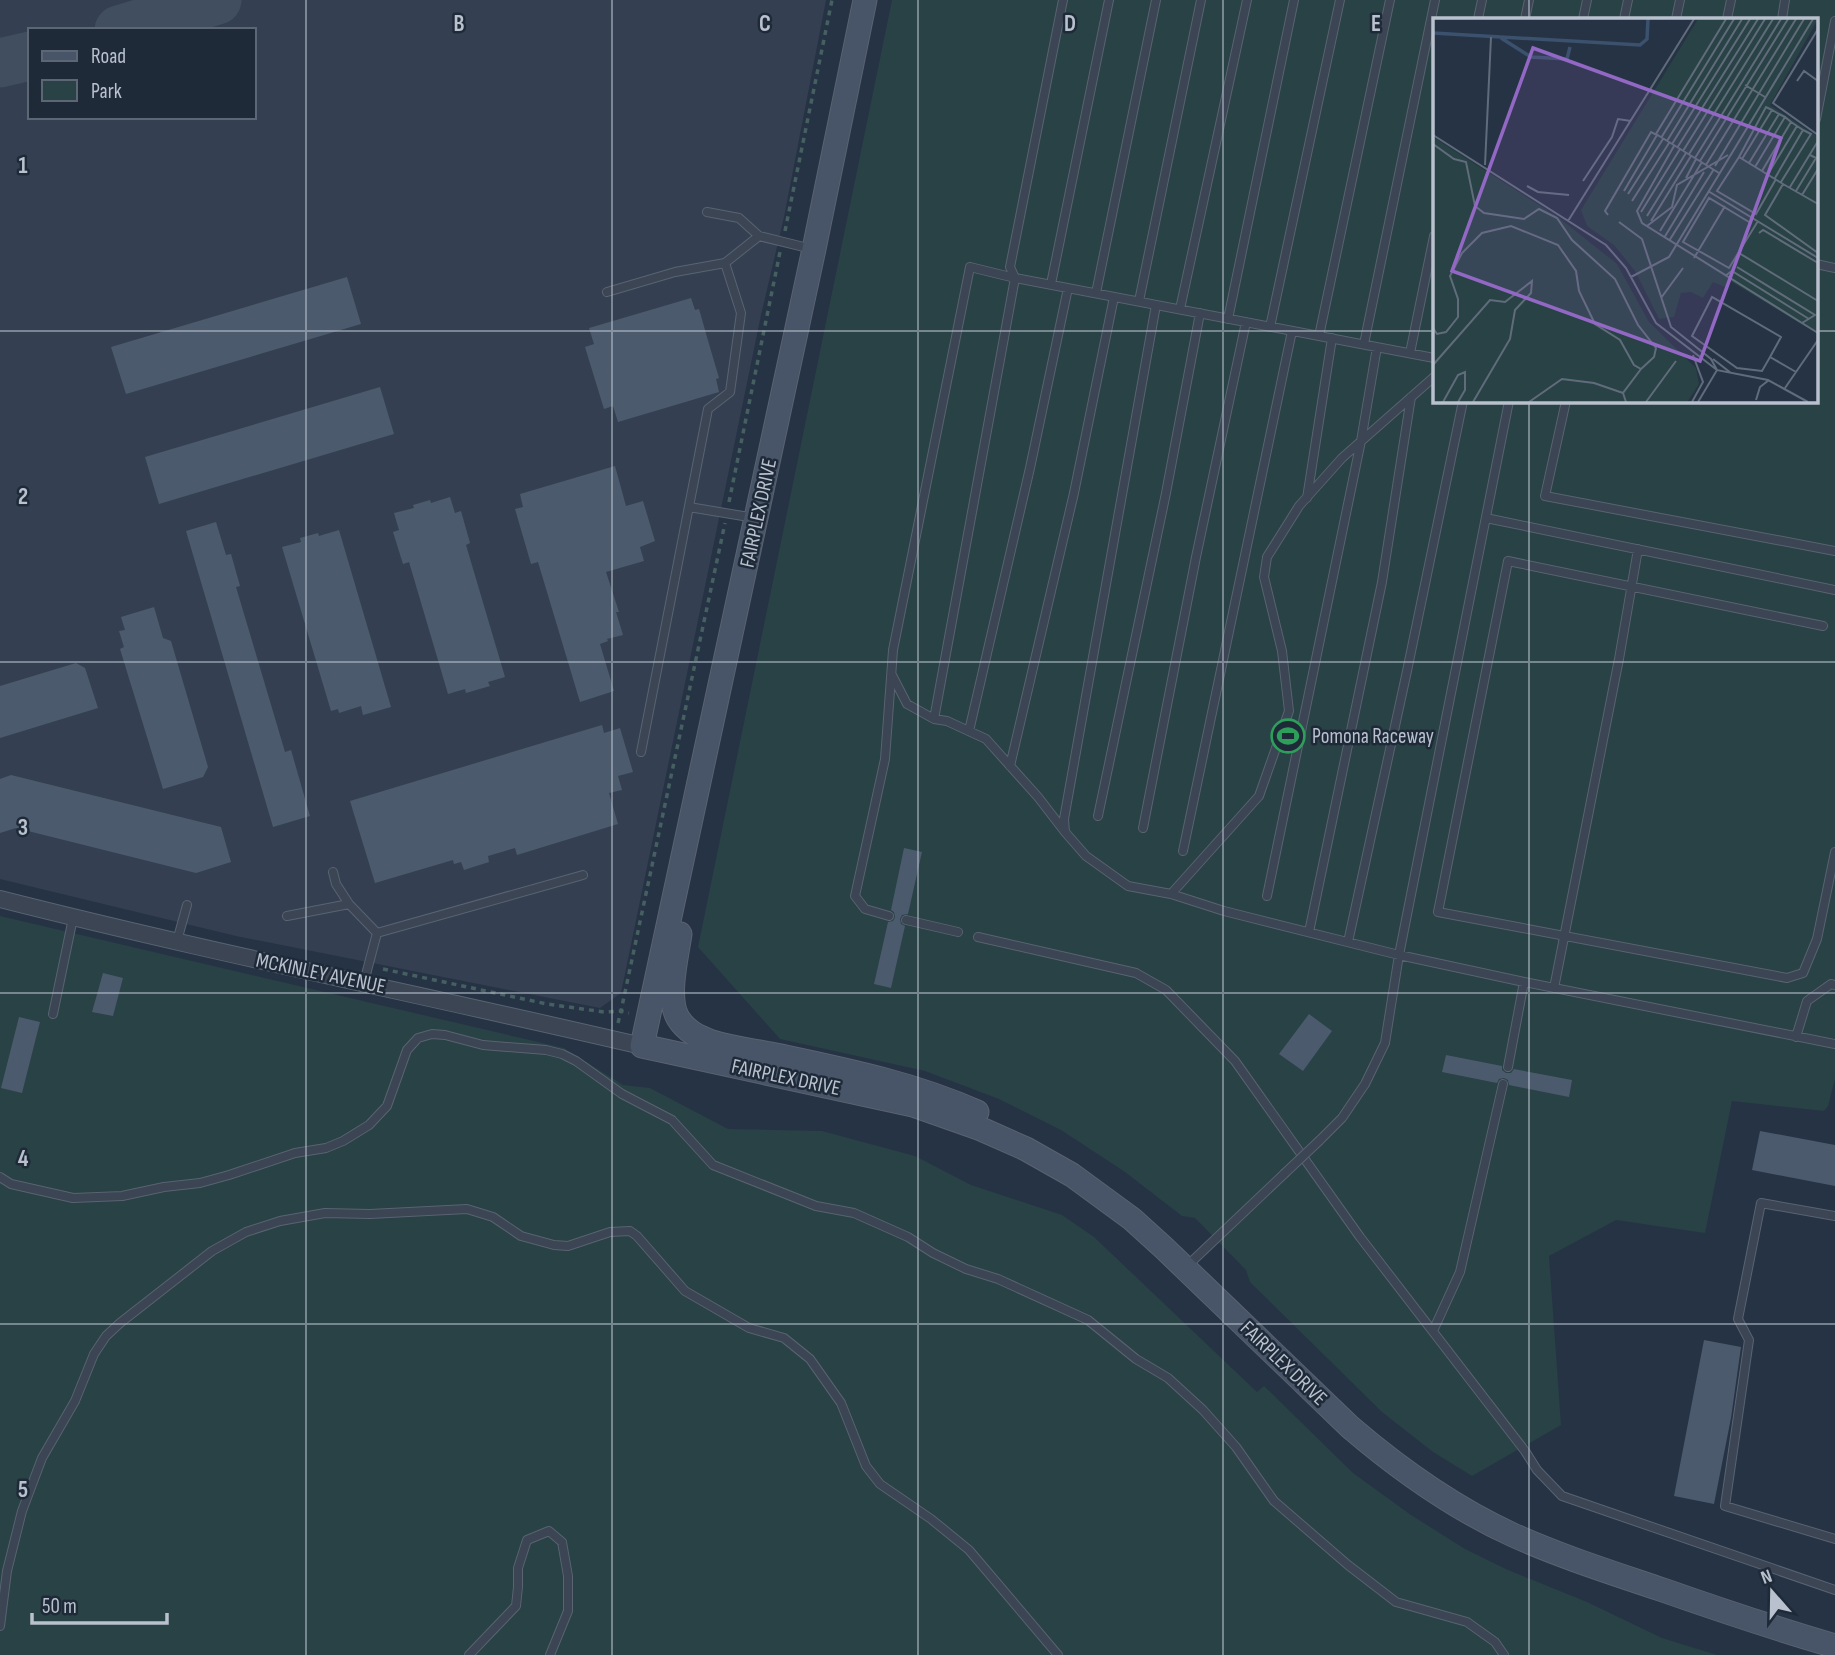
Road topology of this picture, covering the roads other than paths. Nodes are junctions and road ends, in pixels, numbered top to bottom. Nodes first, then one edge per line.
1 (865, 0) edge
2 (1063, 0) edge
3 (1109, 0) edge
4 (1156, 0) edge
5 (1201, 0) edge
6 (1247, 0) edge
7 (1294, 0) edge
8 (1340, 0) edge
9 (1390, 0) edge
10 (1435, 0) edge
11 (1482, 0) edge
12 (1529, 0) edge
13 (1587, 0) edge
14 (1628, 0) edge
15 (1680, 0) edge
16 (1731, 0) edge
17 (1785, 0) edge
18 (1478, 18) edge
19 (1525, 18) edge
20 (1583, 18) edge
21 (1624, 18) edge
22 (1676, 18) edge
23 (1727, 18) edge
24 (1782, 18) edge
25 (1835, 21) edge
26 (1818, 109) edge
27 (707, 212) dead end
28 (759, 236) junction
29 (1433, 241) edge
30 (814, 249) junction
31 (725, 264) junction
32 (1015, 278) junction
33 (1051, 285) junction
34 (1068, 288) junction
35 (607, 292) dead end
36 (1096, 293) junction
37 (1114, 297) junction
38 (1139, 301) junction
39 (1156, 305) junction
40 (1180, 309) junction
41 (1200, 313) junction
42 (1228, 319) junction
43 (1246, 322) junction
44 (1270, 327) junction
45 (1292, 331) junction
46 (1319, 336) junction
47 (1332, 338) junction
48 (1364, 344) junction
49 (1377, 347) junction
50 (1410, 354) junction
51 (1433, 358) edge
52 (1433, 378) edge
53 (1411, 397) junction
54 (1463, 402) edge
55 (1509, 402) edge
56 (1566, 402) edge
57 (1361, 441) junction
58 (1307, 498) junction
59 (689, 508) junction
60 (1486, 518) junction
61 (757, 519) junction
62 (1638, 549) junction
63 (1835, 551) edge
64 (1632, 588) junction
65 (1835, 590) edge
66 (1823, 626) dead end
67 (891, 674) junction
68 (934, 719) junction
69 (969, 731) junction
70 (641, 752) dead end
71 (1010, 766) junction
72 (1098, 816) dead end
73 (1143, 828) dead end
74 (1065, 832) junction
75 (1183, 851) dead end
76 (1835, 852) edge
77 (684, 854) junction
78 (333, 872) dead end
79 (583, 875) dead end
80 (1171, 894) junction
81 (1267, 896) dead end
82 (0, 899) edge
83 (349, 904) junction
84 (187, 905) dead end
85 (287, 916) dead end
86 (889, 916) dead end
87 (72, 918) junction
88 (906, 920) dead end
89 (958, 932) dead end
90 (1309, 932) junction
91 (377, 933) junction
92 (1564, 935) junction
93 (978, 937) dead end
94 (177, 941) junction
95 (1348, 942) junction
96 (1399, 955) junction
97 (364, 982) junction
98 (1524, 982) junction
99 (1835, 985) edge
100 (1554, 988) junction
101 (53, 1014) dead end
102 (1796, 1037) junction
103 (1835, 1044) edge
104 (642, 1046) junction
105 (1508, 1067) dead end
106 (1503, 1084) dead end
107 (0, 1177) edge
108 (1125, 1214) junction
109 (1835, 1216) edge
110 (1185, 1268) junction
111 (1433, 1331) junction
112 (1835, 1539) edge
113 (1835, 1590) edge
114 (0, 1626) edge
115 (1778, 1629) junction
116 (1835, 1646) edge
117 (470, 1655) edge
118 (550, 1655) edge
119 (1058, 1655) edge
120 (1504, 1655) edge
121 (1807, 1655) edge

1 - 30 street, FAIRPLEX DRIVE
2 - 32 lane
3 - 33 lane
4 - 36 lane
5 - 38 lane
6 - 40 lane
7 - 42 lane
8 - 44 lane
9 - 46 lane
10 - 48 lane
11 - 18 lane
12 - 19 lane
13 - 20 lane
14 - 21 lane
15 - 22 lane
16 - 23 lane
17 - 24 lane
25 - 26 lane
27 - 28 lane
28 - 30 lane
28 - 31 lane
29 - 50 lane
30 - 61 street, FAIRPLEX DRIVE
31 - 35 lane
31 - 59 lane
32 - 33 lane
32 - 67 lane
32 - 68 lane
33 - 34 lane
34 - 36 lane
34 - 69 lane
36 - 37 lane
37 - 38 lane
37 - 71 lane
38 - 39 lane
39 - 40 lane
39 - 74 lane
40 - 41 lane
41 - 42 lane
41 - 72 lane
42 - 43 lane
43 - 44 lane
43 - 73 lane
44 - 45 lane
45 - 46 lane
45 - 75 lane
46 - 47 lane
47 - 48 lane
47 - 58 lane
48 - 49 lane
49 - 50 lane
49 - 57 lane
50 - 51 lane
52 - 53 lane
53 - 57 lane
53 - 90 lane
54 - 95 lane
55 - 60 lane
56 - 63 lane
57 - 58 lane
57 - 81 lane
58 - 80 lane
59 - 61 lane
59 - 70 lane
60 - 62 lane
60 - 96 lane
61 - 77 street, FAIRPLEX DRIVE
62 - 64 lane
62 - 65 lane
64 - 66 lane
64 - 92 lane
64 - 92 lane
67 - 68 lane
67 - 86 lane
68 - 69 lane
69 - 71 lane
71 - 74 lane
74 - 80 lane
76 - 92 lane
77 - 104 street, FAIRPLEX DRIVE
77 - 108 street
78 - 83 lane
79 - 91 lane
80 - 90 lane
82 - 87 street, MCKINLEY AVENUE
83 - 85 lane
83 - 91 lane
84 - 94 lane
87 - 94 street, MCKINLEY AVENUE
87 - 101 lane
88 - 89 lane
90 - 95 lane
91 - 97 lane
92 - 100 lane
93 - 111 lane
94 - 97 street, MCKINLEY AVENUE
95 - 96 lane
96 - 98 lane
96 - 110 lane, bridge
97 - 104 street, MCKINLEY AVENUE
98 - 100 lane
98 - 105 lane
99 - 102 lane
100 - 102 lane
102 - 103 lane
104 - 108 street, FAIRPLEX DRIVE
106 - 111 lane
107 - 120 lane
108 - 110 street, FAIRPLEX DRIVE
109 - 112 lane
110 - 115 street, FAIRPLEX DRIVE
111 - 113 lane
114 - 119 lane
115 - 116 street, FAIRPLEX DRIVE
115 - 121 street
117 - 118 lane

